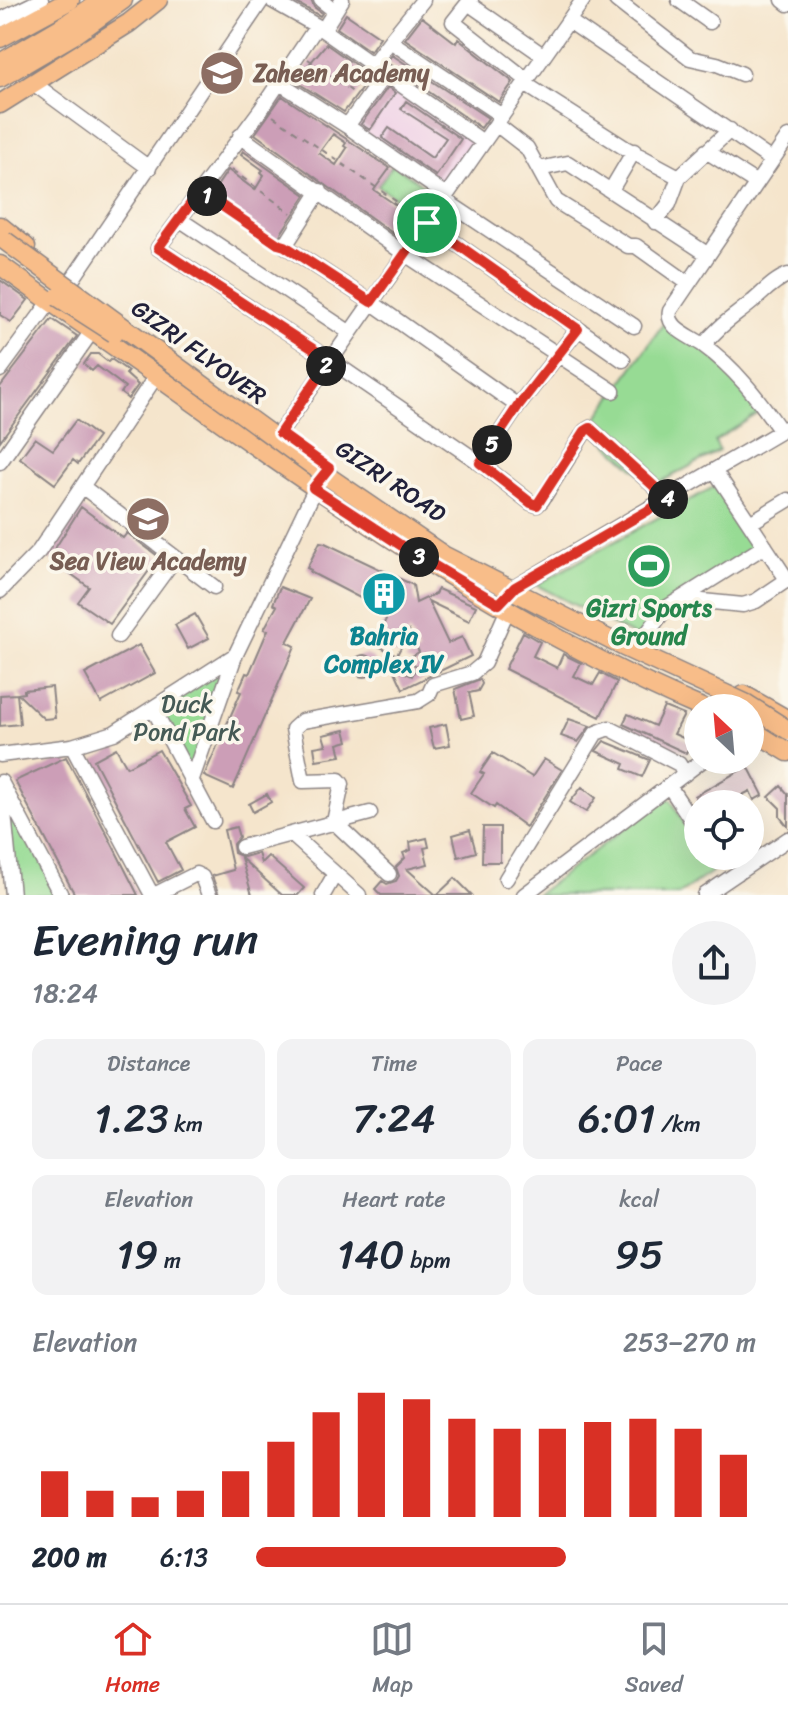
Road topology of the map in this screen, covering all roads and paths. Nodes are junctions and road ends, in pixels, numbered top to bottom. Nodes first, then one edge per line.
1 (41, 0) edge
2 (70, 0) edge
3 (103, 0) edge
4 (123, 0) edge
5 (158, 0) edge
6 (262, 0) edge
7 (271, 0) edge
8 (321, 0) edge
9 (423, 0) edge
10 (583, 0) edge
11 (616, 0) edge
12 (679, 0) edge
13 (470, 1) edge
14 (339, 5) edge
15 (0, 20) edge
16 (569, 21) junction
17 (710, 22) dead end
18 (320, 28) junction
19 (0, 38) edge
20 (390, 41) junction
21 (300, 53) junction
22 (544, 56) junction
23 (0, 63) edge
24 (372, 65) junction
25 (385, 74) junction
26 (742, 74) dead end
27 (0, 78) edge
28 (526, 82) junction
29 (33, 83) junction
30 (280, 83) junction
31 (365, 101) junction
32 (0, 104) edge
33 (262, 108) junction
34 (499, 120) junction
35 (347, 126) junction
36 (730, 130) junction
37 (240, 136) junction
38 (788, 137) edge
39 (483, 142) junction
40 (634, 151) junction
41 (706, 151) junction
42 (770, 159) junction
43 (221, 163) junction
44 (149, 168) junction
45 (539, 169) junction
46 (679, 177) junction
47 (755, 182) junction
48 (611, 190) junction
49 (200, 191) junction
50 (320, 191) junction
51 (445, 197) junction
52 (179, 219) junction
53 (301, 220) junction
54 (655, 222) junction
55 (427, 223) junction
56 (1, 240) edge
57 (285, 246) junction
58 (405, 254) junction
59 (707, 254) junction
60 (0, 265) edge
61 (788, 275) edge
62 (72, 280) junction
63 (688, 283) junction
64 (50, 302) junction
65 (371, 302) junction
66 (634, 326) dead end
67 (578, 329) junction
68 (92, 331) junction
69 (349, 332) junction
70 (704, 345) junction
71 (557, 354) junction
72 (330, 360) junction
73 (623, 360) dead end
74 (0, 370) edge
75 (156, 376) junction
76 (613, 391) dead end
77 (518, 406) junction
78 (784, 428) edge
79 (280, 433) junction
80 (0, 462) edge
81 (480, 463) junction
82 (329, 468) junction
83 (715, 471) junction
84 (83, 487) junction
85 (313, 488) junction
86 (668, 499) junction
87 (788, 500) edge
88 (750, 523) junction
89 (765, 546) junction
90 (175, 558) junction
91 (788, 581) edge
92 (214, 587) dead end
93 (515, 587) junction
94 (0, 591) edge
95 (681, 599) junction
96 (503, 607) junction
97 (118, 636) dead end
98 (637, 647) junction
99 (235, 656) junction
100 (696, 694) edge
101 (684, 700) edge
102 (154, 710) junction
103 (788, 720) edge
104 (764, 728) edge
105 (788, 730) edge
106 (764, 737) edge
107 (788, 740) edge
108 (72, 746) junction
109 (788, 752) edge
110 (0, 755) edge
111 (684, 772) edge
112 (685, 774) edge
113 (1, 778) edge
114 (191, 782) junction
115 (669, 786) junction
116 (684, 809) edge
117 (370, 813) dead end
118 (213, 821) dead end
119 (334, 822) junction
120 (291, 834) junction
121 (787, 844) edge
122 (242, 847) dead end
123 (335, 874) junction
124 (389, 874) dead end
125 (506, 879) dead end
126 (12, 895) edge
127 (61, 895) edge
128 (153, 895) edge
129 (209, 895) edge
130 (323, 895) edge
131 (359, 895) edge
132 (524, 895) edge
133 (705, 895) edge

1 - 15 street
2 - 19 main road
3 - 23 main road
4 - 27 main road
5 - 29 main road
6 - 44 street
7 - 18 street
8 - 14 street
9 - 20 street
10 - 16 street
11 - 26 street
12 - 17 street
13 - 22 street
13 - 28 street
14 - 18 street
16 - 22 street
16 - 36 street
18 - 21 street
18 - 24 street
20 - 24 street
20 - 34 street
21 - 30 street
21 - 31 path
22 - 28 street
24 - 25 street
25 - 31 street
25 - 39 street
28 - 34 street
28 - 40 street
29 - 32 main road
29 - 44 street
30 - 33 street
30 - 35 street
31 - 35 street
33 - 37 street
33 - 55 path
34 - 39 street
34 - 45 street
35 - 51 street
36 - 41 street
36 - 42 street
37 - 43 street
37 - 50 street
38 - 42 street
39 - 51 street
40 - 46 street
40 - 48 street
41 - 46 street
41 - 47 street
42 - 47 street
43 - 49 street
43 - 53 path
44 - 62 street
45 - 48 street
45 - 63 street
46 - 54 street
47 - 59 street
48 - 54 street
49 - 52 street
49 - 57 path
50 - 53 street
50 - 58 street
51 - 55 street
51 - 66 street
52 - 69 street
52 - 72 street
53 - 57 street
54 - 59 street
55 - 58 street
55 - 67 street
56 - 62 main road, GIZRI ROAD
56 - 100 main road, GIZRI FLYOVER, bridge
56 - 105 main road, GIZRI FLYOVER, bridge
57 - 65 street
58 - 65 street
58 - 71 street
59 - 63 street
60 - 64 main road, GIZRI ROAD
61 - 70 street
62 - 79 main road, GIZRI ROAD
63 - 70 street
64 - 68 main road, GIZRI ROAD
64 - 74 street
65 - 69 street
65 - 77 street
67 - 71 street
67 - 73 street
68 - 75 main road, GIZRI ROAD
68 - 80 street
69 - 72 street
70 - 78 street
71 - 76 street
71 - 77 street
72 - 79 street
72 - 81 street
75 - 84 street
75 - 85 main road, GIZRI ROAD
77 - 81 street
78 - 83 street
79 - 82 main road, GIZRI ROAD
81 - 86 street
82 - 85 street
82 - 93 main road, GIZRI ROAD
83 - 86 street
83 - 88 street
84 - 90 street
84 - 94 street
85 - 96 main road, GIZRI ROAD
85 - 99 street
86 - 93 street
87 - 88 street
88 - 89 street
89 - 91 street
89 - 95 street
90 - 92 street
90 - 97 street
91 - 95 street
93 - 96 street
93 - 98 main road, GIZRI ROAD
95 - 98 street
96 - 101 main road, GIZRI ROAD
96 - 119 street
98 - 103 main road, GIZRI ROAD
99 - 102 street
99 - 114 street
102 - 108 street
102 - 114 street
104 - 107 main road
106 - 109 main road
108 - 110 street
108 - 128 street
111 - 125 street
112 - 115 street
113 - 126 street
113 - 127 street
114 - 118 street
115 - 116 street
115 - 132 street
117 - 119 street
119 - 120 street
119 - 124 street
120 - 122 street
120 - 123 street
121 - 133 street
123 - 130 street
123 - 131 street
128 - 129 street

